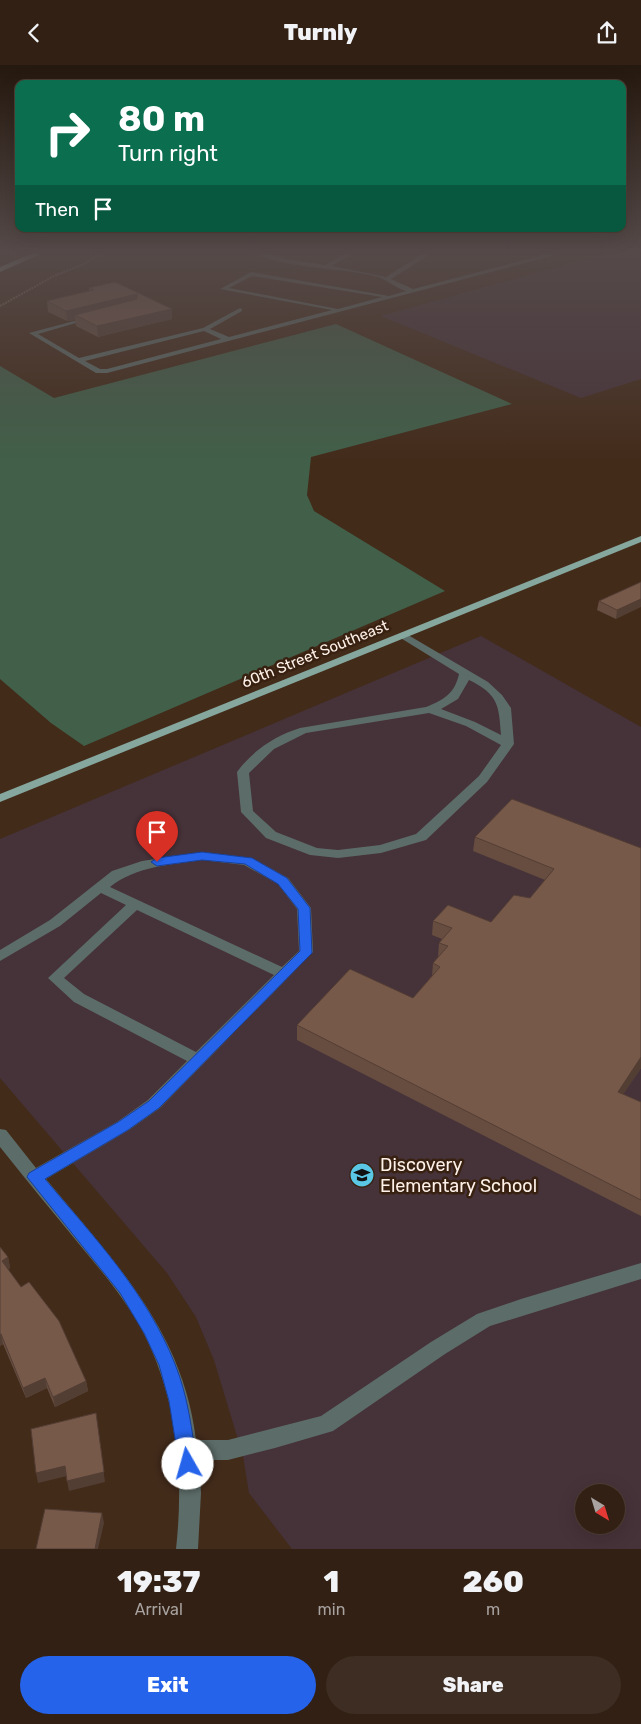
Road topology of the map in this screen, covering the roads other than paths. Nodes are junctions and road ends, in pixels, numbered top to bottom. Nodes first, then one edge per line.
1 (72, 322) edge
2 (217, 322) edge
3 (293, 322) edge
4 (205, 329) junction
5 (228, 339) junction
6 (78, 360) junction
7 (641, 539) edge
8 (403, 635) junction
9 (465, 672) junction
10 (429, 710) junction
11 (508, 744) junction
12 (0, 798) edge
13 (99, 887) junction
14 (136, 904) junction
15 (0, 956) edge
16 (284, 974) junction
17 (198, 1060) junction
18 (0, 1135) edge
19 (35, 1177) junction
20 (641, 1271) edge
21 (187, 1450) junction
22 (187, 1549) edge

1 - 6 street
2 - 4 street
3 - 5 street
4 - 5 street
4 - 6 street
5 - 6 street
7 - 8 main road, 60th Street Southeast
8 - 9 street
8 - 12 main road, 60th Street Southeast
9 - 10 street
9 - 11 street
10 - 11 street
10 - 11 street
13 - 14 street
13 - 15 street
13 - 16 street
14 - 16 street
14 - 17 street
16 - 17 street
17 - 19 street
18 - 19 street
19 - 21 street
20 - 21 street
21 - 22 street

